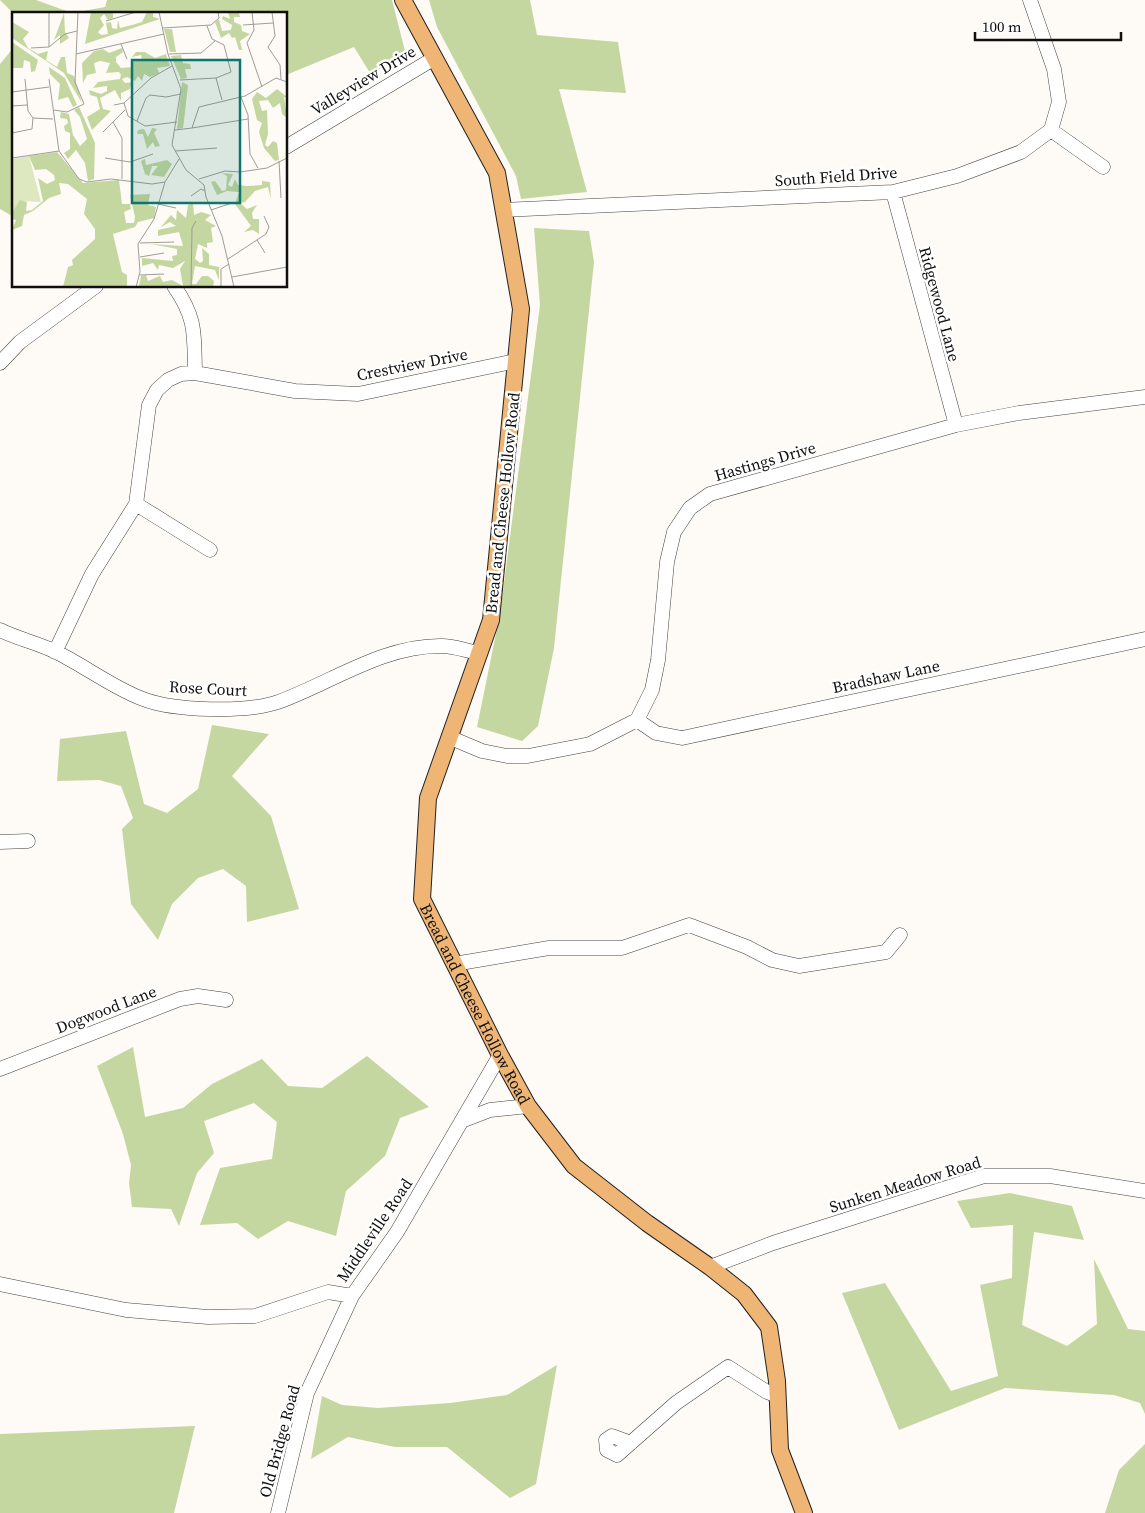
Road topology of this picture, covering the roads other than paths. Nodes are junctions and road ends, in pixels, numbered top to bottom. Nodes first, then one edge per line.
1 (403, 0) edge
2 (1030, 0) edge
3 (433, 59) junction
4 (1052, 130) junction
5 (288, 146) edge
6 (1103, 167) dead end
7 (893, 192) junction
8 (505, 210) junction
9 (93, 288) edge
10 (175, 288) edge
11 (516, 361) junction
12 (0, 363) edge
13 (195, 373) junction
14 (1145, 397) edge
15 (956, 425) junction
16 (136, 504) junction
17 (210, 550) dead end
18 (0, 630) edge
19 (1145, 639) edge
20 (55, 652) junction
21 (479, 653) junction
22 (637, 720) junction
23 (450, 738) junction
24 (0, 842) edge
25 (28, 842) dead end
26 (900, 935) dead end
27 (454, 964) junction
28 (226, 1000) dead end
29 (500, 1055) junction
30 (0, 1069) edge
31 (528, 1106) junction
32 (464, 1120) junction
33 (1145, 1191) edge
34 (710, 1267) junction
35 (0, 1284) edge
36 (352, 1296) junction
37 (778, 1396) junction
38 (631, 1443) dead end
39 (278, 1513) edge
40 (804, 1513) edge

1 - 3 main road, Bread and Cheese Hollow Road
2 - 4 street
3 - 5 street, Valleyview Drive
3 - 8 main road, Bread and Cheese Hollow Road
4 - 6 street
4 - 7 street, South Field Drive
7 - 8 street, South Field Drive
7 - 15 street, Ridgewood Lane
8 - 11 main road, Bread and Cheese Hollow Road
9 - 12 street
10 - 13 street
11 - 13 street, Crestview Drive
11 - 21 main road, Bread and Cheese Hollow Road
13 - 16 street
14 - 15 street, Hastings Drive
15 - 22 street, Hastings Drive
16 - 17 street
16 - 20 street
18 - 20 street, Rose Court
19 - 22 street, Bradshaw Lane
20 - 21 street, Rose Court
21 - 23 main road, Bread and Cheese Hollow Road
22 - 23 street
23 - 27 main road, Bread and Cheese Hollow Road
24 - 25 street
26 - 27 street
27 - 29 main road, Bread and Cheese Hollow Road
28 - 30 street, Dogwood Lane
29 - 31 main road, Bread and Cheese Hollow Road
29 - 32 street, Middleville Road
31 - 32 street
31 - 34 main road, Bread and Cheese Hollow Road
32 - 36 street, Middleville Road
33 - 34 street, Sunken Meadow Road
34 - 37 main road, Bread and Cheese Hollow Road
35 - 36 street, Middleville Road
36 - 39 street, Old Bridge Road
37 - 38 street
37 - 40 main road, Bread and Cheese Hollow Road

